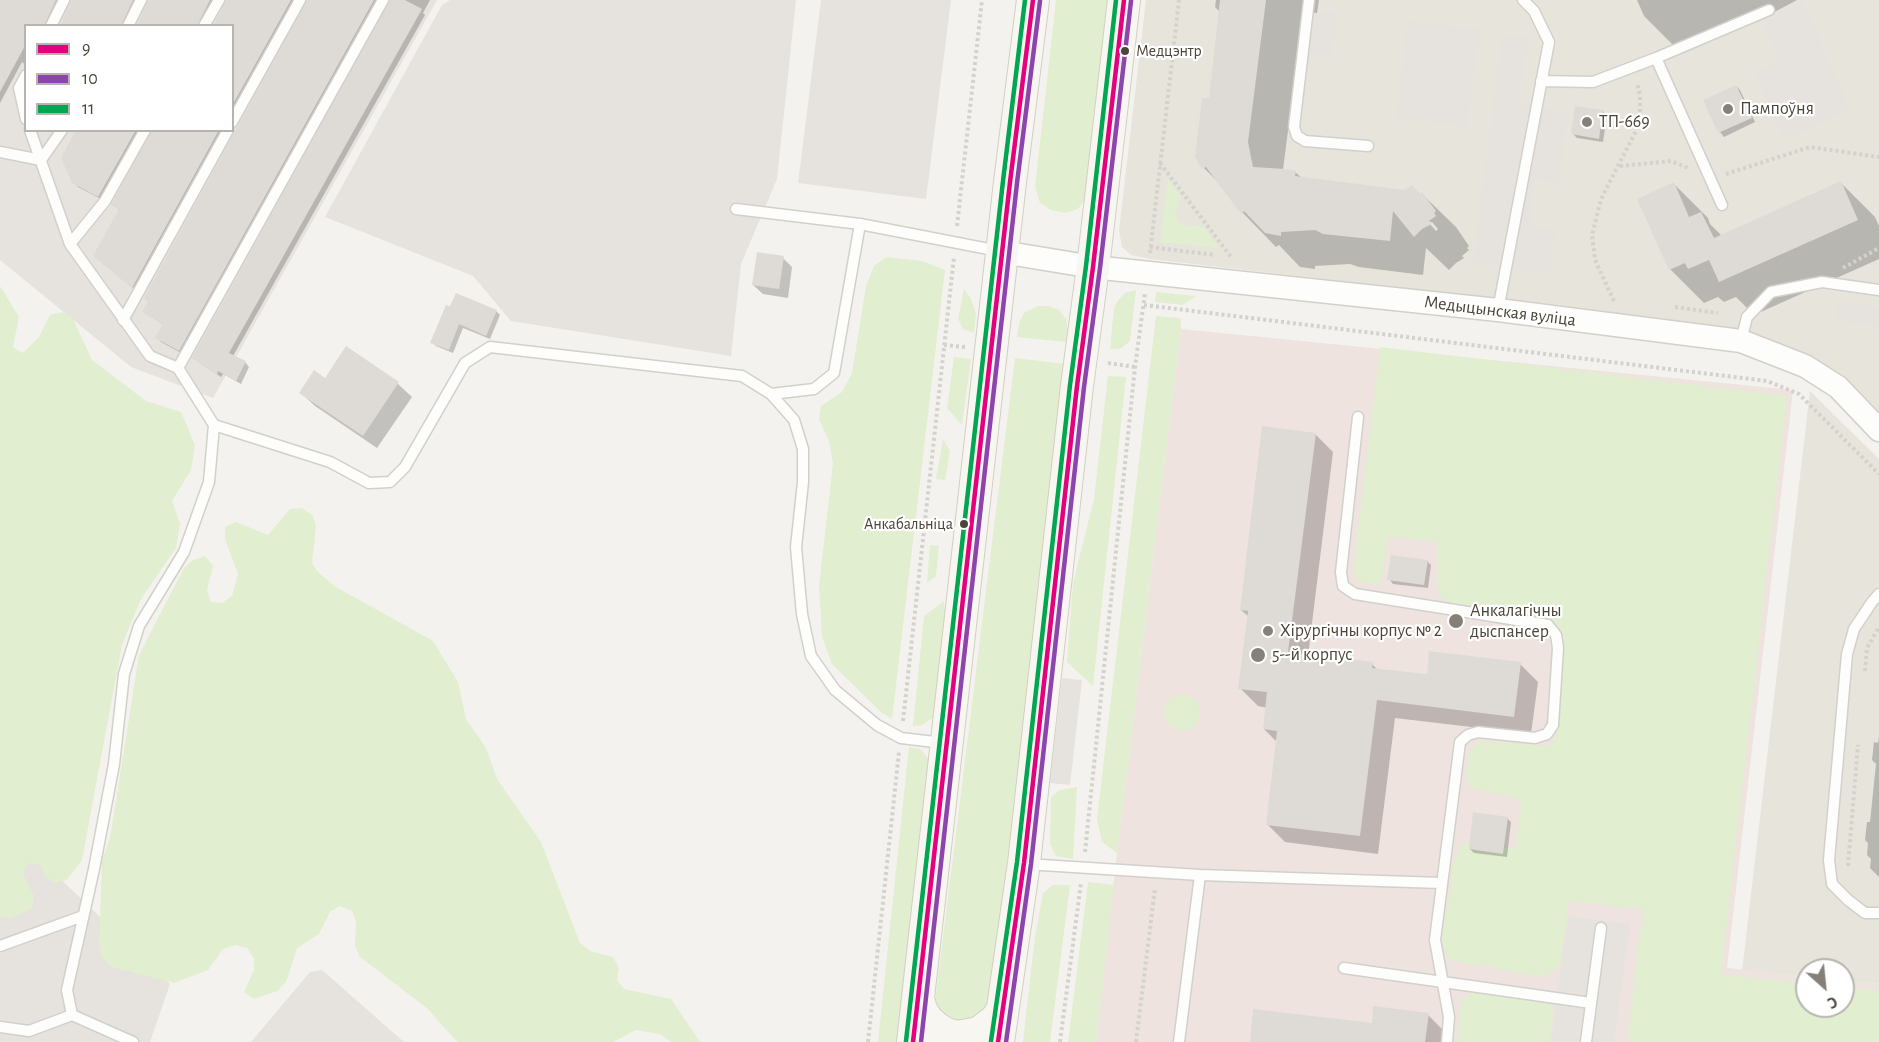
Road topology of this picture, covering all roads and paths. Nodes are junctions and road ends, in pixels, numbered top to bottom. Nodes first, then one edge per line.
1 (64, 0) edge
2 (141, 0) edge
3 (219, 0) edge
4 (300, 0) edge
5 (383, 0) edge
6 (982, 0) edge
7 (1033, 0) edge
8 (1124, 0) edge
9 (1179, 0) edge
10 (1309, 0) edge
11 (1523, 0) edge
12 (1769, 10) dead end
13 (52, 24) edge
14 (129, 24) edge
15 (205, 24) edge
16 (1656, 58) junction
17 (1633, 67) junction
18 (24, 79) edge
19 (1541, 81) junction
20 (24, 110) edge
21 (234, 118) edge
22 (31, 132) edge
23 (61, 132) edge
24 (144, 132) edge
25 (227, 132) edge
26 (1368, 146) dead end
27 (0, 152) edge
28 (1879, 158) edge
29 (40, 160) junction
30 (1160, 163) junction
31 (1619, 166) junction
32 (1710, 179) junction
33 (1722, 205) dead end
34 (736, 208) dead end
35 (860, 224) junction
36 (956, 242) junction
37 (70, 244) junction
38 (1879, 248) edge
39 (1002, 252) junction
40 (1232, 257) dead end
41 (1093, 267) junction
42 (1839, 270) dead end
43 (1147, 273) junction
44 (1879, 290) edge
45 (1614, 301) dead end
46 (1144, 305) junction
47 (1498, 310) junction
48 (123, 320) junction
49 (1740, 340) junction
50 (944, 345) junction
51 (974, 348) dead end
52 (1108, 363) dead end
53 (1135, 367) junction
54 (178, 368) junction
55 (771, 394) junction
56 (1358, 417) dead end
57 (214, 425) junction
58 (1879, 430) edge
59 (1879, 474) edge
60 (1879, 594) edge
61 (1879, 627) edge
62 (1864, 678) dead end
63 (1859, 735) dead end
64 (901, 738) junction
65 (946, 743) junction
66 (1024, 863) junction
67 (1083, 867) junction
68 (1848, 871) dead end
69 (1157, 873) junction
70 (1200, 875) junction
71 (1441, 883) junction
72 (1879, 912) edge
73 (83, 916) junction
74 (1601, 928) dead end
75 (0, 946) edge
76 (1344, 968) dead end
77 (1443, 982) junction
78 (918, 998) junction
79 (1591, 1003) junction
80 (1002, 1011) junction
81 (72, 1015) junction
82 (0, 1027) edge
83 (134, 1042) edge
84 (867, 1042) edge
85 (913, 1042) edge
86 (998, 1042) edge
87 (1060, 1042) edge
88 (1136, 1042) edge
89 (1179, 1042) edge
90 (1447, 1042) edge
91 (1586, 1042) edge

1 - 13 lane
2 - 14 lane
3 - 15 lane
4 - 21 lane
5 - 54 lane
6 - 36 path
7 - 39 main road
8 - 41 main road
9 - 30 path
10 - 26 lane
11 - 19 lane
12 - 16 lane
16 - 17 lane
16 - 32 lane
17 - 19 lane
17 - 31 path
18 - 20 lane
19 - 47 lane
22 - 29 lane
23 - 29 lane
24 - 37 lane
25 - 48 lane
27 - 29 lane
28 - 32 path
29 - 37 lane
30 - 40 path
30 - 43 path
31 - 32 path
31 - 45 path
32 - 33 lane
34 - 35 lane
35 - 36 lane
35 - 55 lane
36 - 39 lane
36 - 50 path
37 - 48 lane
38 - 42 path
39 - 41 street, Медыцынская вуліца
39 - 65 main road
41 - 43 street, Медыцынская вуліца
41 - 66 main road
43 - 46 path
43 - 47 street, Медыцынская вуліца
44 - 49 lane
46 - 53 path
46 - 59 path
47 - 49 street, Медыцынская вуліца
48 - 54 lane
49 - 58 street, Медыцынская вуліца
50 - 51 path
50 - 64 path
52 - 53 path
53 - 67 path
54 - 57 lane
55 - 57 lane
55 - 64 lane
56 - 71 lane
57 - 73 lane
60 - 72 lane
61 - 62 path
63 - 68 path
64 - 65 lane
64 - 84 path
65 - 78 main road
66 - 67 lane
66 - 80 main road
67 - 69 lane
67 - 87 path
69 - 70 lane
69 - 88 path
70 - 71 lane
70 - 89 lane
71 - 77 lane
73 - 75 lane
73 - 81 lane
74 - 79 lane
76 - 77 lane
77 - 79 lane
77 - 90 lane
78 - 80 main road
78 - 85 main road
79 - 91 lane
80 - 86 main road
81 - 82 lane
81 - 83 lane

